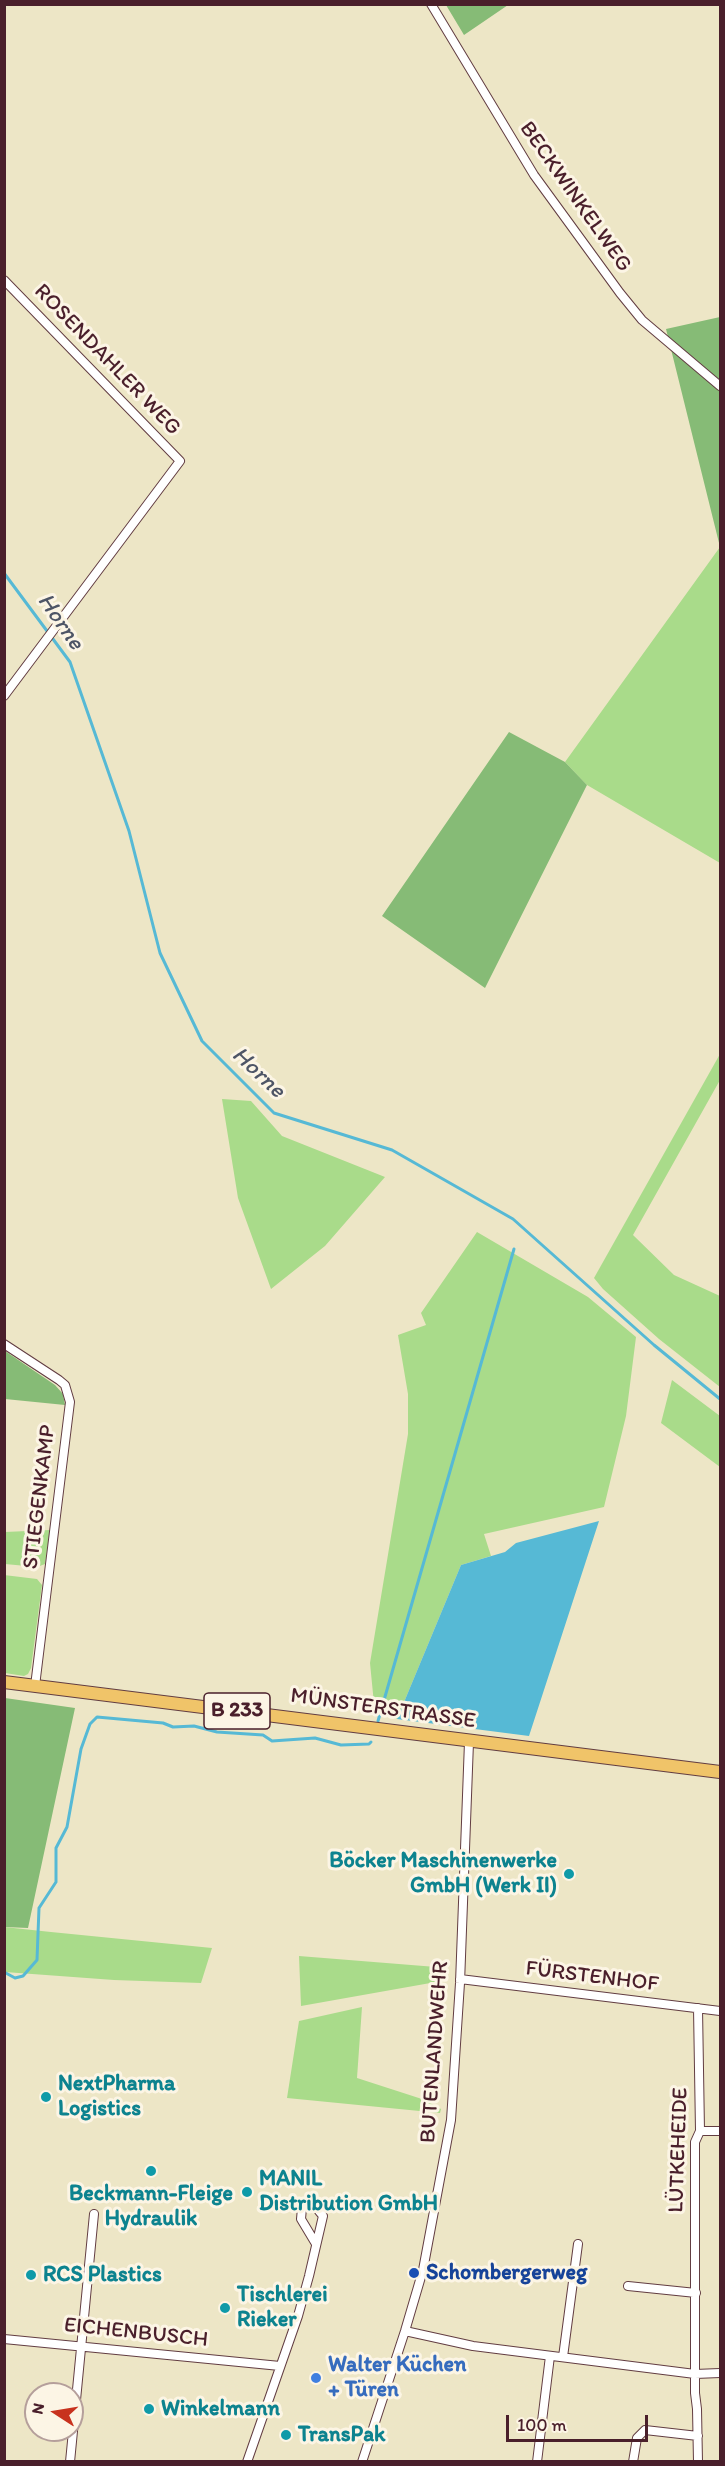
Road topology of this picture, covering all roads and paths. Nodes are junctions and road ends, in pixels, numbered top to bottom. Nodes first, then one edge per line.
1 (431, 4) edge
2 (4, 280) edge
3 (720, 386) edge
4 (4, 696) edge
5 (4, 1344) edge
6 (4, 1682) edge
7 (35, 1686) junction
8 (469, 1742) junction
9 (720, 1772) edge
10 (460, 1979) junction
11 (698, 2008) junction
12 (720, 2011) edge
13 (700, 2131) junction
14 (720, 2131) edge
15 (94, 2214) dead end
16 (316, 2244) junction
17 (578, 2244) dead end
18 (628, 2286) dead end
19 (696, 2293) junction
20 (405, 2331) junction
21 (4, 2339) edge
22 (82, 2345) junction
23 (550, 2356) junction
24 (564, 2357) junction
25 (280, 2366) junction
26 (720, 2373) edge
27 (695, 2374) junction
28 (698, 2436) junction
29 (70, 2462) edge
30 (248, 2462) edge
31 (362, 2462) edge
32 (537, 2462) edge
33 (633, 2462) edge
34 (698, 2462) edge

1 - 3 street, BECKWINKELWEG
2 - 4 street, ROSENDAHLER WEG
5 - 7 street, STIEGENKAMP
6 - 7 main road, MÜNSTERSTRASSE / B 233
7 - 8 main road, MÜNSTERSTRASSE / B 233
8 - 9 main road, MÜNSTERSTRASSE / B 233
8 - 10 street, BUTENLANDWEHR
10 - 11 street, FÜRSTENHOF
10 - 20 street, BUTENLANDWEHR
11 - 12 street, FÜRSTENHOF
11 - 13 street, LÜTKEHEIDE
13 - 14 street
13 - 19 street, LÜTKEHEIDE
15 - 22 street
16 - 16 street
16 - 25 street
17 - 24 street
18 - 19 street
19 - 27 street, LÜTKEHEIDE
20 - 23 street
20 - 31 street, BUTENLANDWEHR
21 - 22 street, EICHENBUSCH
22 - 25 street, EICHENBUSCH
22 - 29 street
23 - 24 street
23 - 32 street
24 - 27 street
25 - 30 street
26 - 27 street
27 - 28 street, LÜTKEHEIDE
28 - 33 street
28 - 34 street, LÜTKEHEIDE

